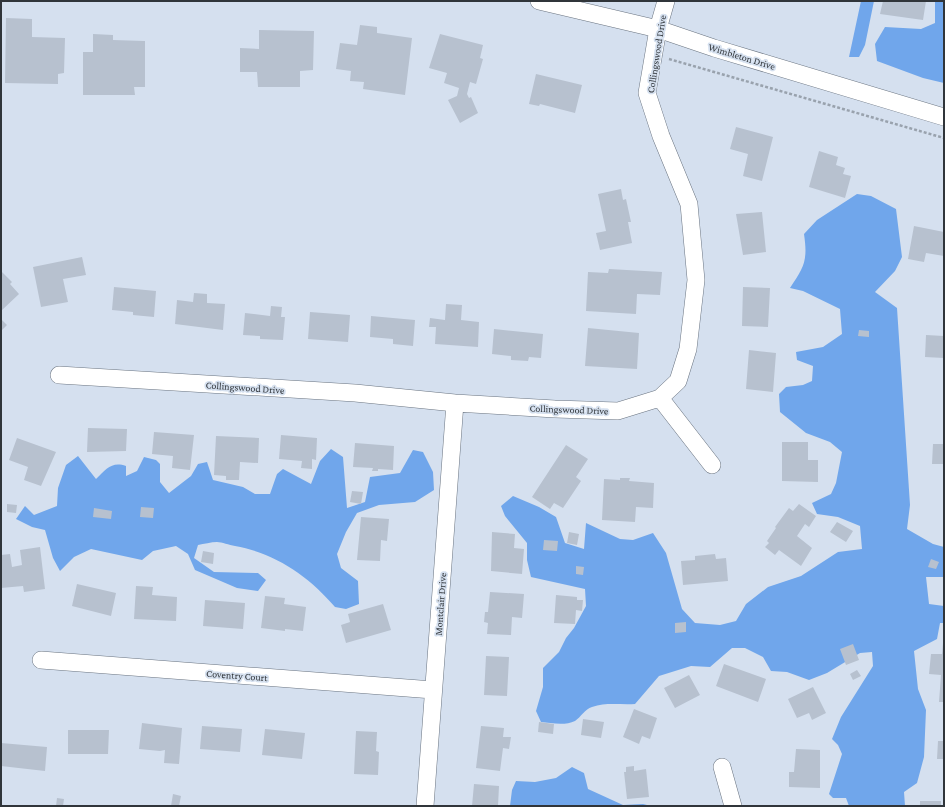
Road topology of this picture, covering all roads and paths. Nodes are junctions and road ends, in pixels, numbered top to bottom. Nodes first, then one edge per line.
1 (539, 1) edge
2 (666, 1) edge
3 (658, 29) junction
4 (668, 59) dead end
5 (944, 116) edge
6 (944, 138) edge
7 (59, 375) dead end
8 (660, 398) junction
9 (455, 403) junction
10 (712, 465) dead end
11 (41, 660) dead end
12 (433, 690) junction
13 (722, 767) dead end
14 (425, 806) edge
15 (733, 806) edge

1 - 3 street, Wimbleton Drive
2 - 3 street, Collingswood Drive
3 - 5 street, Wimbleton Drive
3 - 8 street, Collingswood Drive
4 - 6 path
7 - 9 street, Collingswood Drive
8 - 9 street, Collingswood Drive
8 - 10 street
9 - 12 street, Montclair Drive
11 - 12 street, Coventry Court
12 - 14 street, Montclair Drive
13 - 15 street

